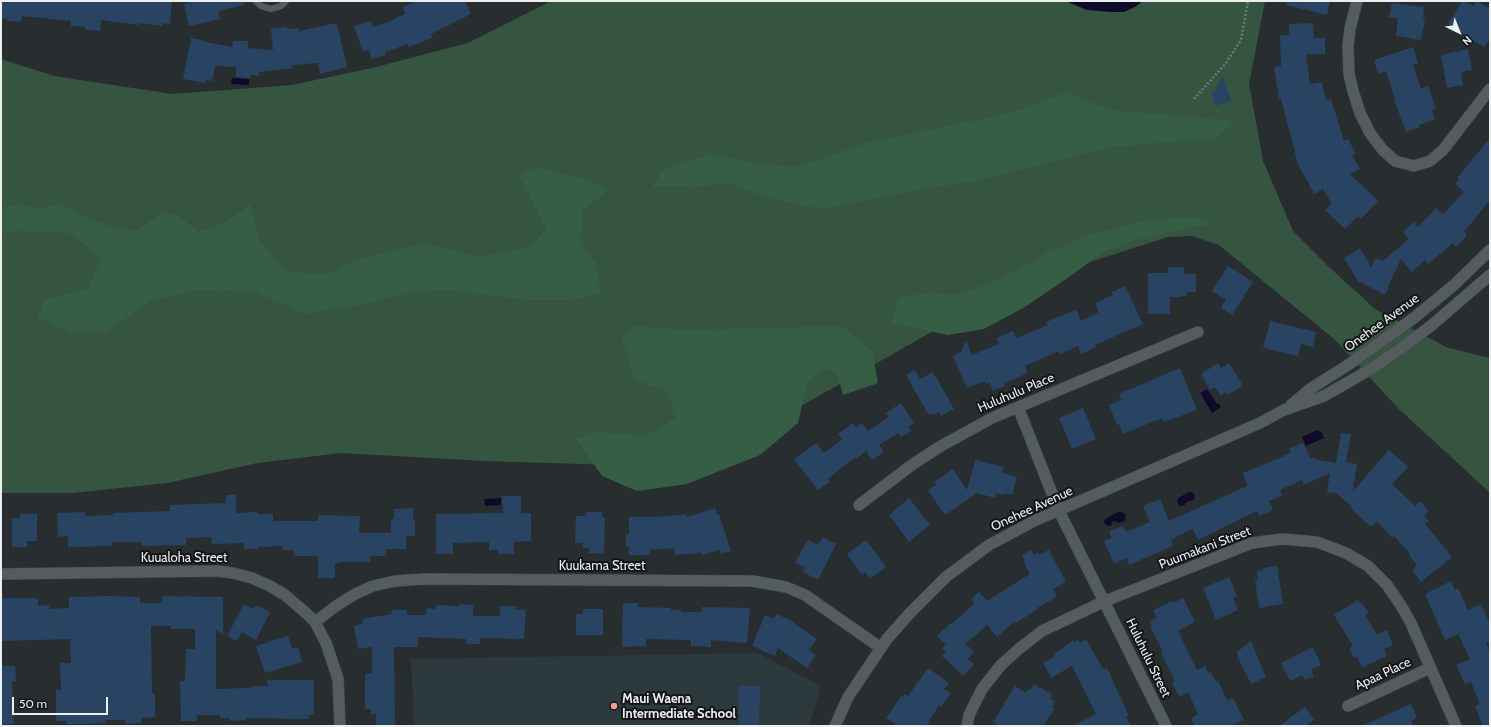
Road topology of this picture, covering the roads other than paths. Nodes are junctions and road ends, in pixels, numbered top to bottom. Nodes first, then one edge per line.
1 (256, 1) edge
2 (286, 1) edge
3 (1357, 1) edge
4 (1490, 89) edge
5 (1490, 250) edge
6 (1490, 275) edge
7 (1198, 332) dead end
8 (1018, 407) junction
9 (1284, 410) junction
10 (859, 505) dead end
11 (1059, 511) junction
12 (1, 574) edge
13 (1105, 602) junction
14 (315, 622) junction
15 (881, 648) junction
16 (1430, 668) junction
17 (1348, 706) dead end
18 (340, 726) edge
19 (835, 726) edge
20 (966, 726) edge
21 (1166, 726) edge
22 (1456, 726) edge

1 - 2 lane
3 - 4 street
5 - 9 street, Onehee Avenue
6 - 9 street, Onehee Avenue
7 - 8 street, Huluhulu Place
8 - 10 street, Huluhulu Place
8 - 11 street, Huluhulu Street
9 - 11 street, Onehee Avenue
11 - 13 street, Huluhulu Street
11 - 15 street, Onehee Avenue
12 - 14 street, Kuualoha Street
13 - 16 street, Puumakani Street
13 - 20 street, Puumakani Street
13 - 21 street, Huluhulu Street
14 - 15 street, Kuukama Street
14 - 18 street, Kuualoha Street
15 - 19 street, Onehee Avenue
16 - 17 street, Apaa Place
16 - 22 street, Puumakani Street

